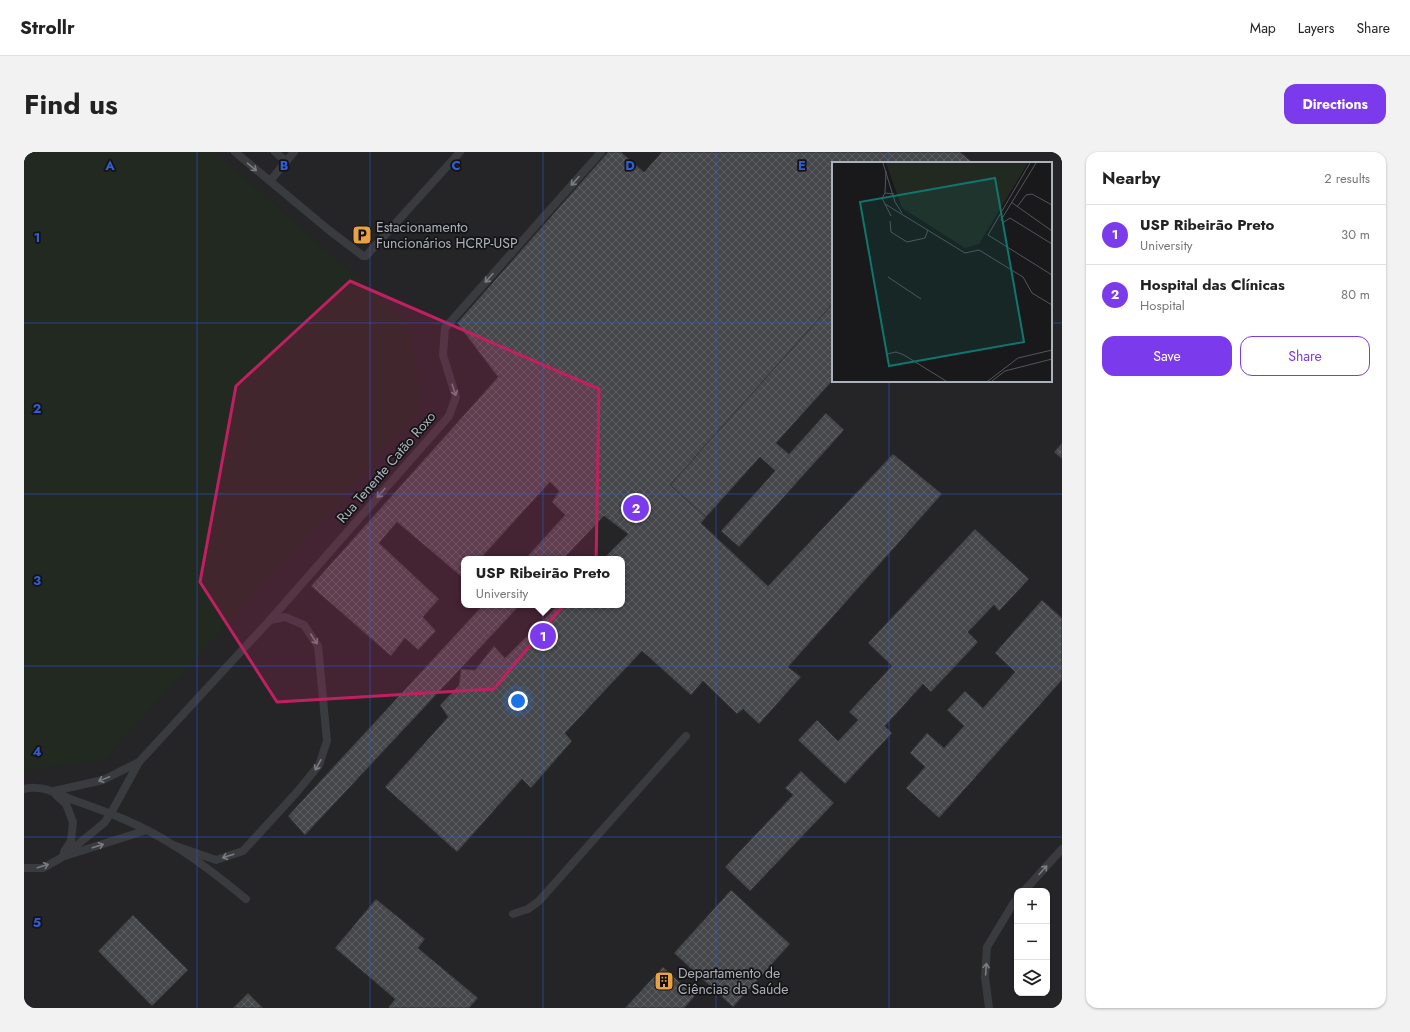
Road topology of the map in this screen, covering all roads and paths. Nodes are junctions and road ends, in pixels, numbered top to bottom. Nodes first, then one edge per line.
1 (235, 152) edge
2 (275, 152) edge
3 (294, 152) edge
4 (460, 152) edge
5 (601, 152) edge
6 (286, 161) junction
7 (270, 181) junction
8 (270, 620) junction
9 (686, 736) dead end
10 (139, 762) junction
11 (24, 789) edge
12 (51, 791) junction
13 (111, 814) junction
14 (147, 830) junction
15 (173, 845) junction
16 (1062, 849) edge
17 (61, 858) junction
18 (24, 868) edge
19 (1027, 888) edge
20 (246, 899) dead end
21 (1014, 903) edge
22 (513, 914) dead end
23 (989, 1008) edge

1 -> 7 lane
2 - 6 lane
3 - 6 lane
4 - 7 lane
5 -> 8 lane, Rua Tenente Catão Roxo
6 - 7 lane
8 - 10 lane, Rua Tenente Catão Roxo
8 -> 15 lane
9 - 22 lane
10 -> 12 lane
10 - 13 lane
11 - 12 lane
12 - 13 lane
12 - 17 lane
13 - 14 lane
13 - 17 lane
14 - 15 lane
17 -> 14 lane
15 - 20 lane
19 -> 16 lane
18 -> 17 lane
23 -> 21 lane

